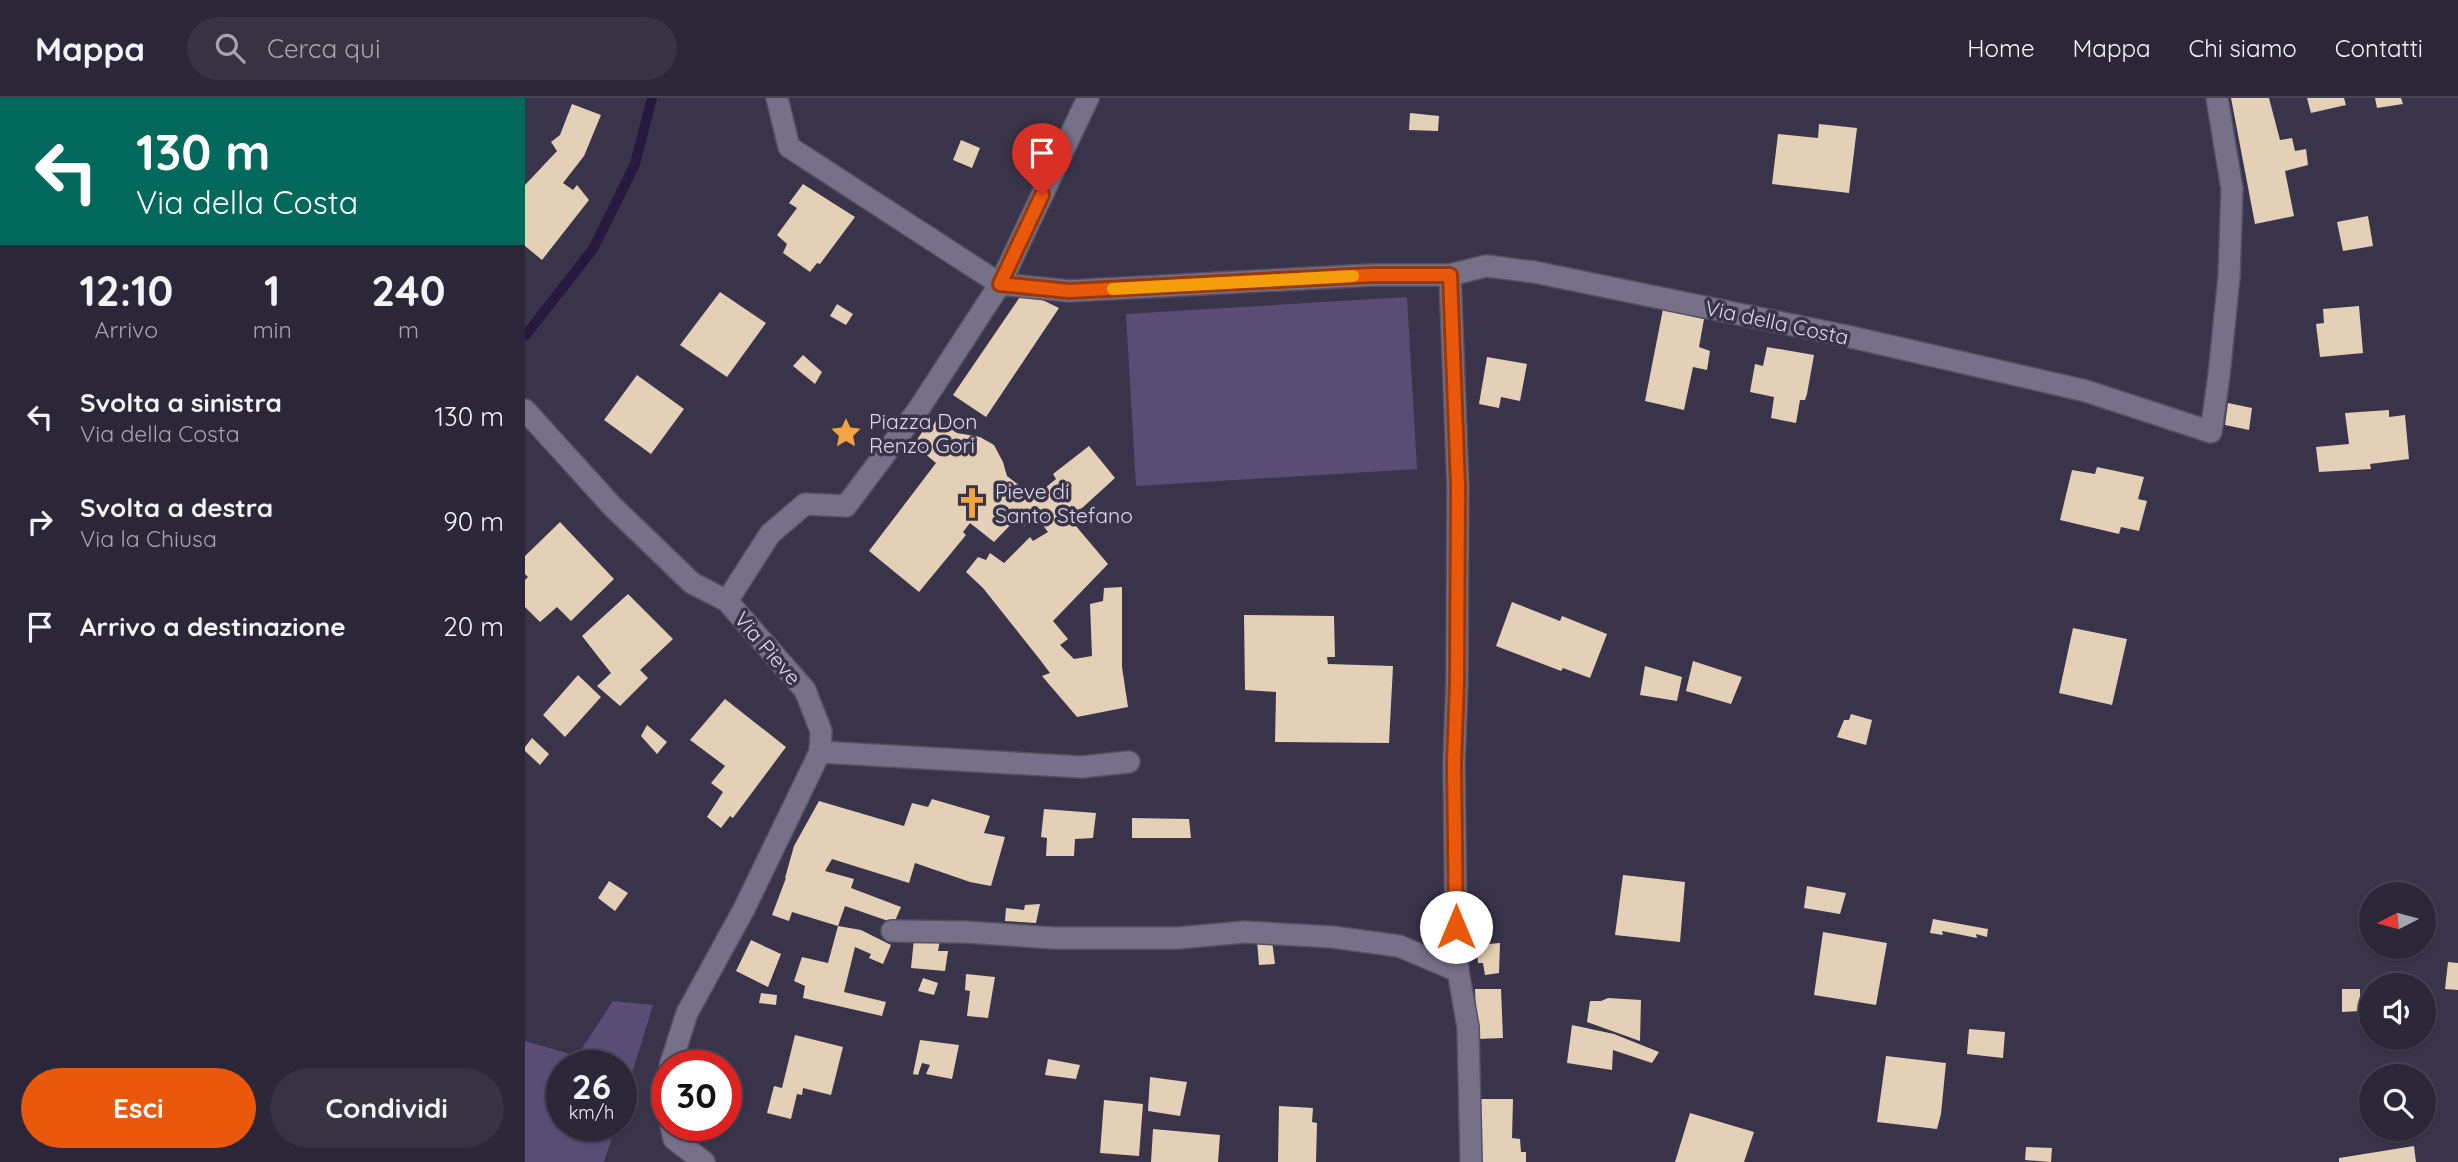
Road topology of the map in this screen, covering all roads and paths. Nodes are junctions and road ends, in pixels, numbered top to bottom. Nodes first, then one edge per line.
1 (778, 98) edge
2 (1088, 98) edge
3 (2217, 98) edge
4 (1450, 275) junction
5 (1000, 284) junction
6 (525, 410) edge
7 (727, 601) junction
8 (820, 752) junction
9 (1129, 762) dead end
10 (892, 931) dead end
11 (1458, 971) junction
12 (675, 1050) edge
13 (677, 1141) edge
14 (703, 1162) edge
15 (1471, 1162) edge

1 - 5 street
2 - 5 street
3 - 4 street, Via della Costa
4 - 5 street, Via della Costa
4 - 11 street
5 - 7 street
6 - 7 street, Via Pieve
7 - 8 street, Via Pieve
8 - 9 street
8 - 12 street
10 - 11 street
11 - 15 street
13 - 14 street

